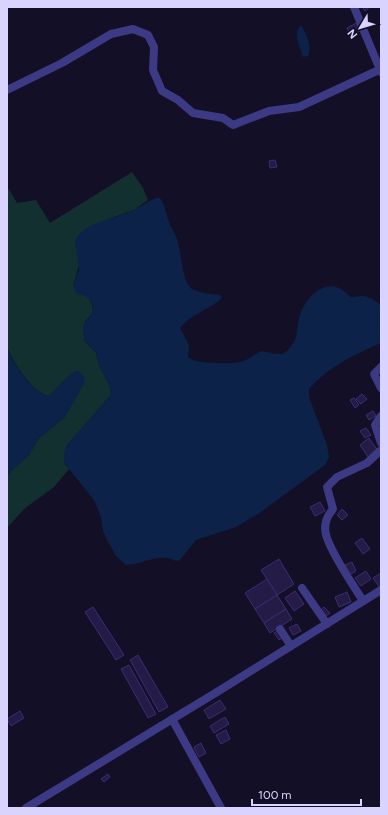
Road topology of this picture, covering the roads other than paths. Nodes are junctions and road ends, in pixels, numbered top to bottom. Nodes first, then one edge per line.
1 (354, 7) edge
2 (381, 70) edge
3 (7, 90) edge
4 (381, 367) edge
5 (381, 388) edge
6 (381, 416) edge
7 (381, 443) edge
8 (381, 450) edge
9 (302, 588) dead end
10 (381, 590) edge
11 (363, 601) junction
12 (327, 624) junction
13 (280, 629) dead end
14 (291, 646) junction
15 (172, 719) junction
16 (26, 808) edge
17 (221, 808) edge

1 - 2 street
2 - 3 street
4 - 5 street
6 - 7 street
8 - 11 street
9 - 12 street
10 - 11 street
11 - 12 street
12 - 14 street
13 - 14 street
14 - 15 street
15 - 16 street
15 - 17 street

